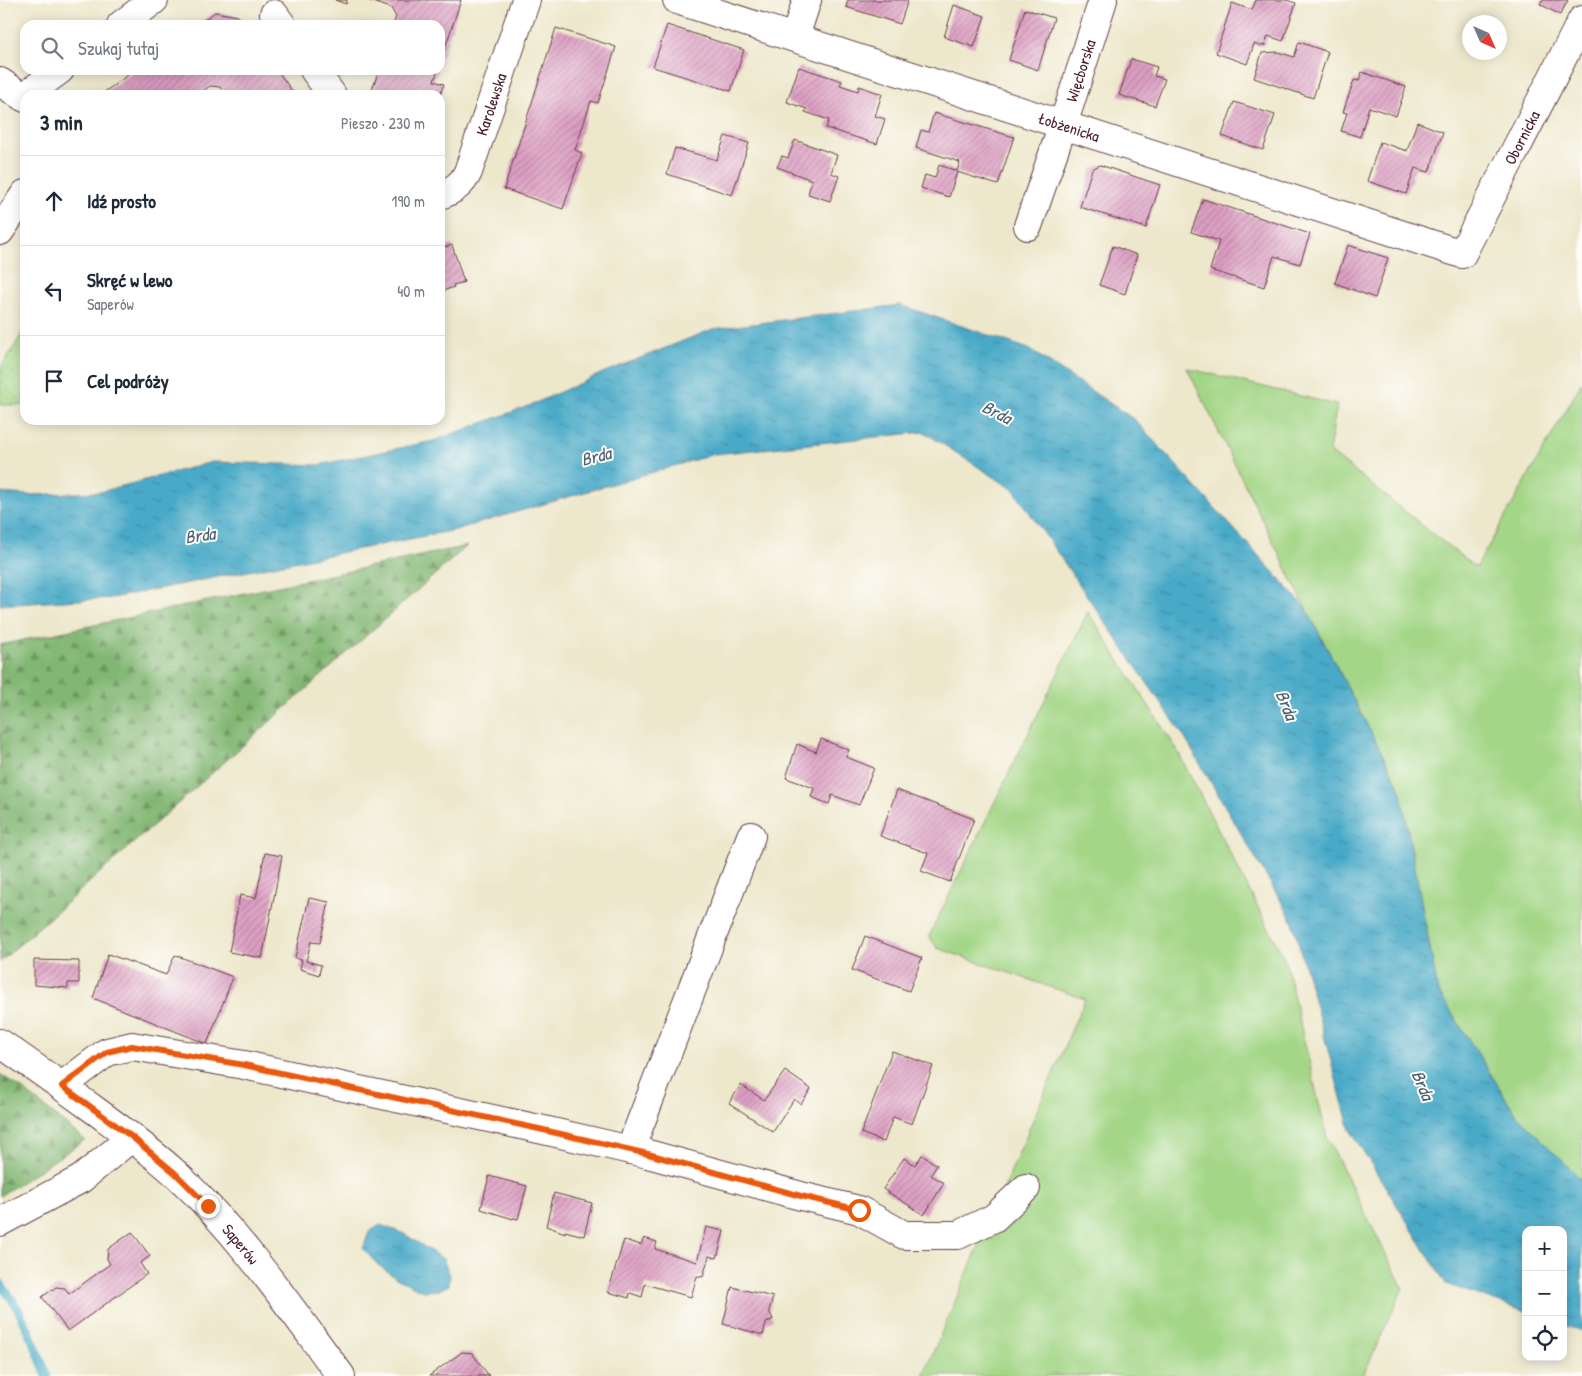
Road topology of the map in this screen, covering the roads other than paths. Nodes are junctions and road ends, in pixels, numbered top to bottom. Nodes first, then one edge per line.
1 (154, 0) edge
2 (526, 0) edge
3 (677, 0) edge
4 (807, 0) edge
5 (1103, 0) edge
6 (128, 20) edge
7 (1582, 20) edge
8 (795, 37) junction
9 (54, 75) edge
10 (318, 75) edge
11 (0, 82) edge
12 (34, 90) edge
13 (328, 90) edge
14 (20, 94) edge
15 (1063, 125) junction
16 (445, 193) edge
17 (20, 201) edge
18 (1028, 226) dead end
19 (0, 231) edge
20 (1462, 254) joint
21 (751, 836) dead end
22 (0, 1044) edge
23 (62, 1086) junction
24 (132, 1137) junction
25 (630, 1150) junction
26 (1026, 1188) dead end
27 (0, 1222) edge
28 (341, 1376) edge

1 - 6 street
2 - 16 street, Karolewska
3 - 8 street, Łobżenicka
4 - 8 street
5 - 15 street, Więcborska
7 - 20 street, Obornicka
8 - 15 street, Łobżenicka
9 - 12 street
10 - 13 street
11 - 14 street
15 - 18 street, Więcborska
15 - 20 street, Łobżenicka
17 - 19 street
21 - 25 street
22 - 23 street, Saperów
23 - 24 street, Saperów
23 - 25 street
24 - 27 street
24 - 28 street, Saperów
25 - 26 street

